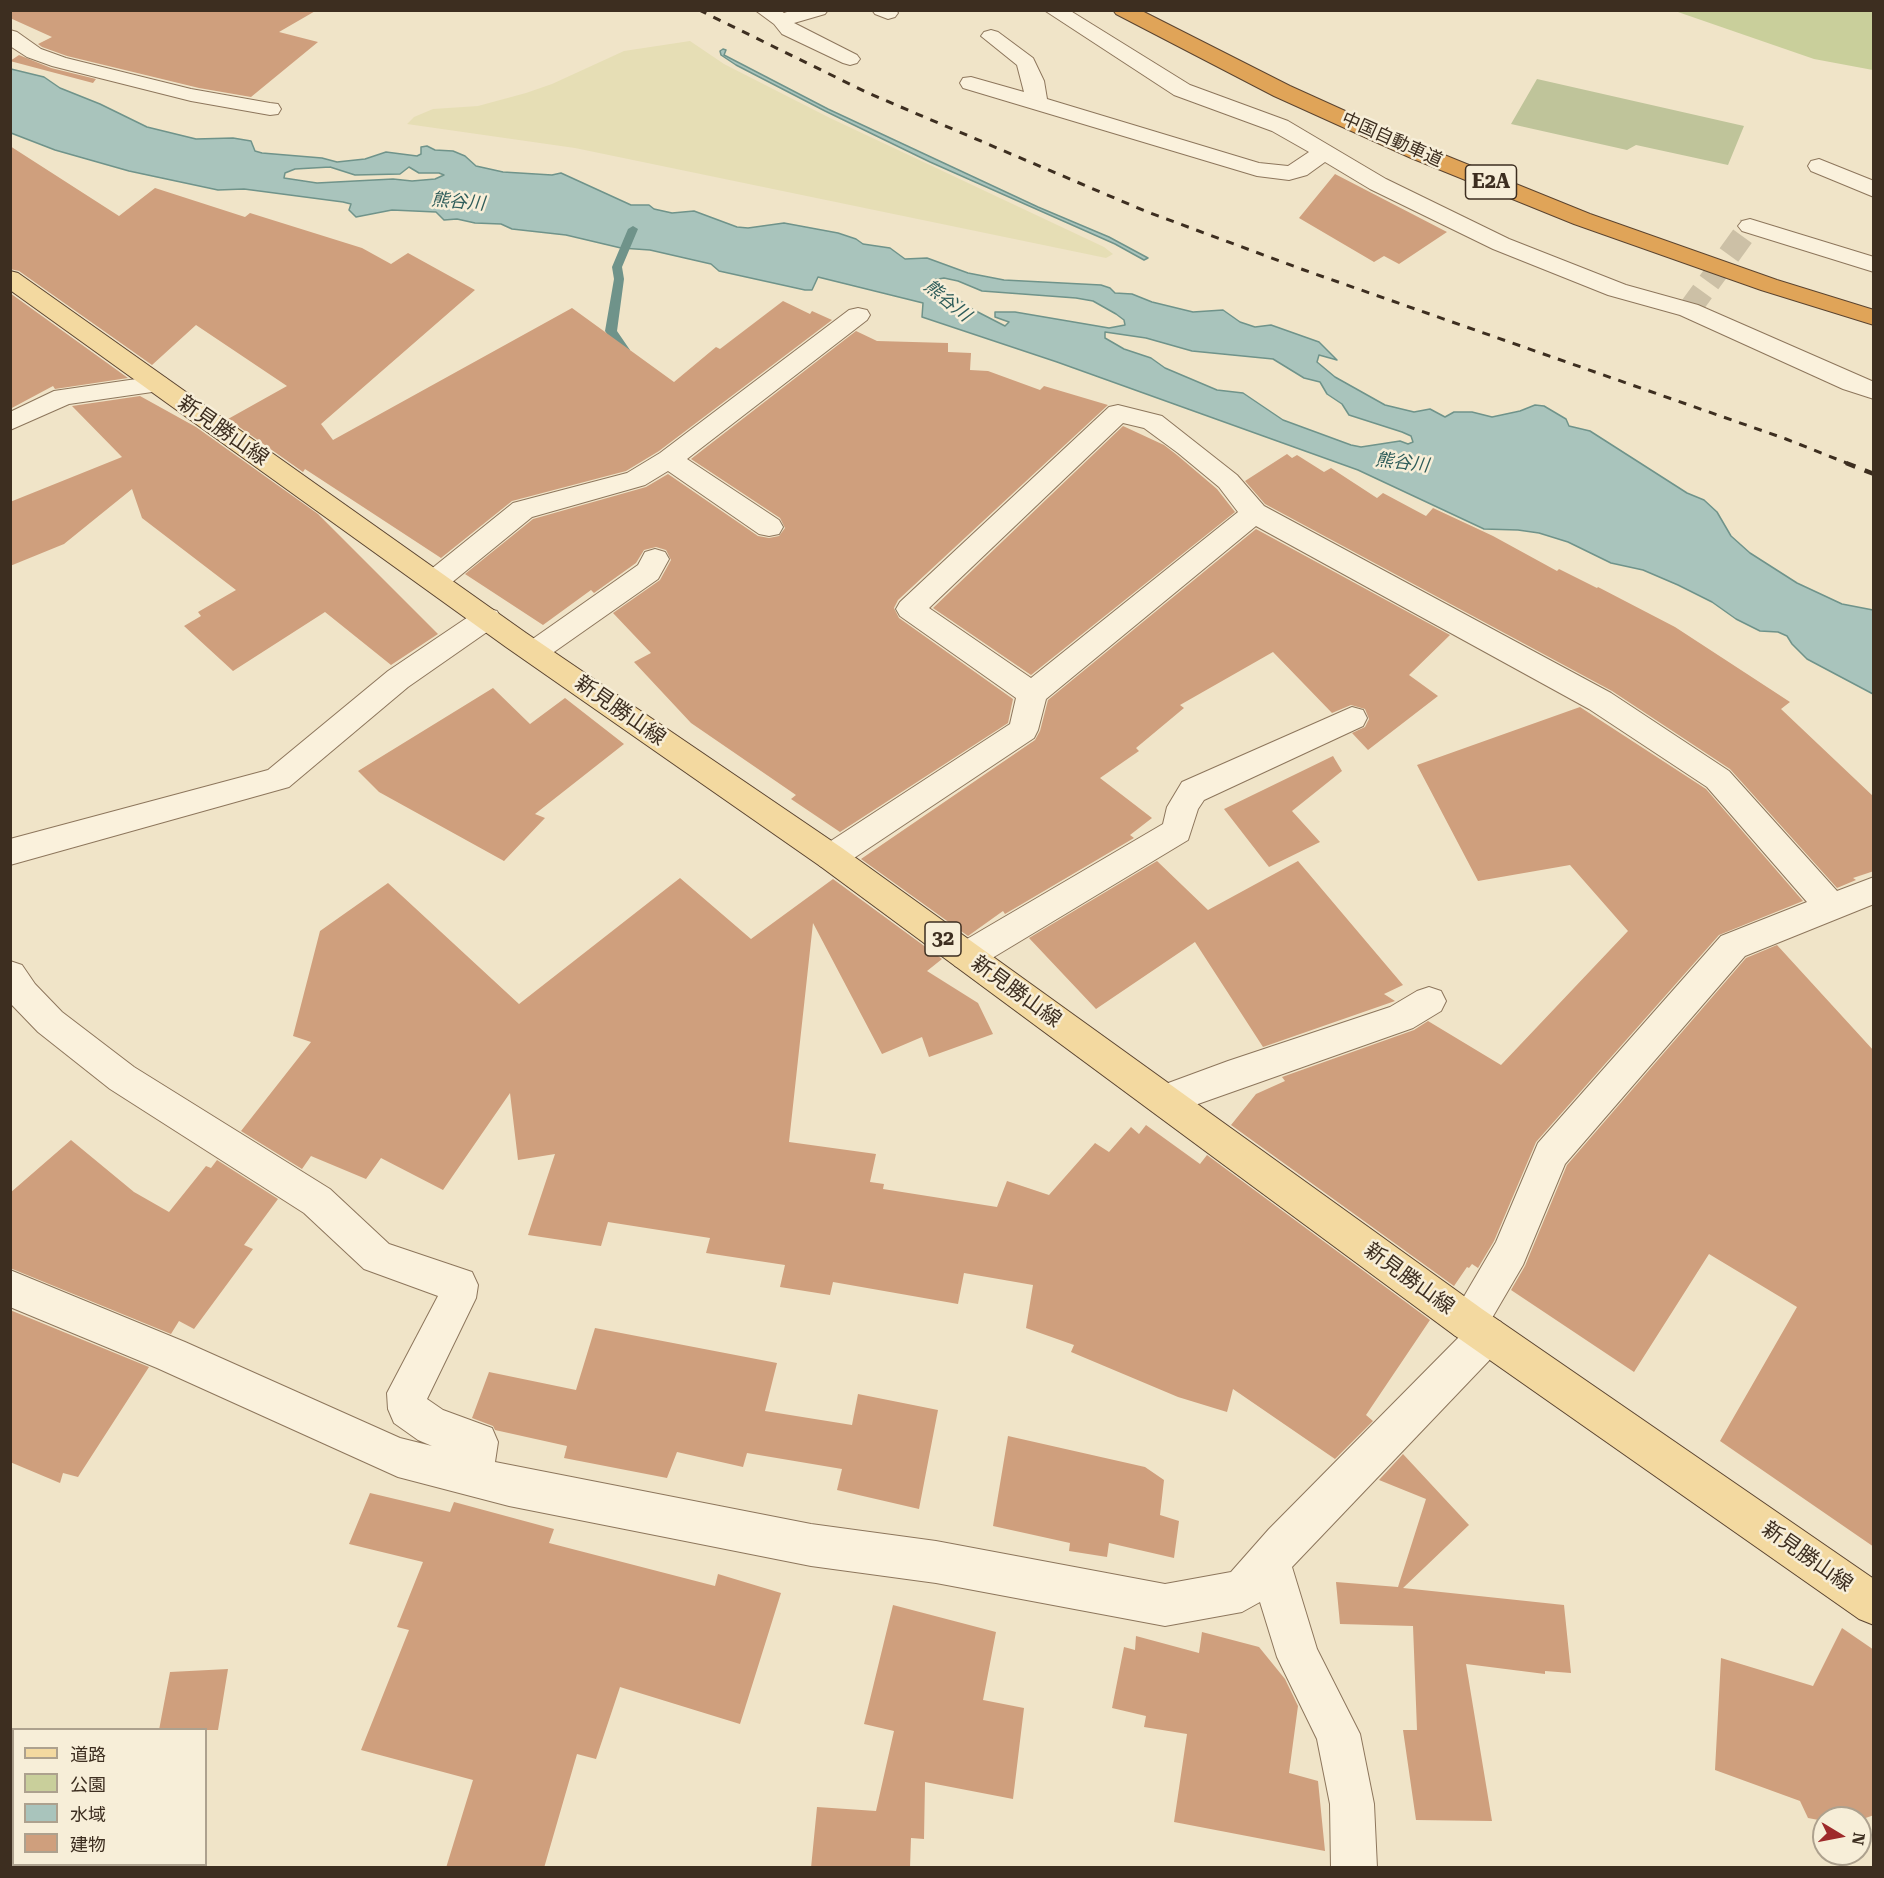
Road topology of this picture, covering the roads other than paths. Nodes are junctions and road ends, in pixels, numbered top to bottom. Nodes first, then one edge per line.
1 (818, 10) edge
2 (1054, 10) edge
3 (1123, 10) edge
4 (773, 15) edge
5 (10, 36) edge
6 (991, 36) dead end
7 (850, 59) dead end
8 (971, 83) dead end
9 (1037, 104) junction
10 (270, 109) dead end
11 (1324, 152) junction
12 (1819, 166) dead end
13 (1874, 190) edge
14 (1750, 226) dead end
15 (1874, 265) edge
16 (10, 278) edge
17 (858, 315) dead end
18 (1874, 318) edge
19 (157, 384) junction
20 (1874, 390) edge
21 (10, 422) edge
22 (669, 459) junction
23 (1254, 513) junction
24 (769, 527) dead end
25 (655, 559) dead end
26 (435, 581) junction
27 (487, 618) junction
28 (534, 652) junction
29 (1032, 694) junction
30 (1352, 718) dead end
31 (10, 852) edge
32 (831, 857) junction
33 (1874, 890) edge
34 (1832, 908) junction
35 (967, 956) junction
36 (10, 975) edge
37 (1429, 1001) dead end
38 (1164, 1100) junction
39 (10, 1288) edge
40 (1478, 1328) junction
41 (473, 1477) junction
42 (1269, 1561) junction
43 (1874, 1604) edge
44 (1354, 1868) edge

1 - 4 street
2 - 11 street
3 - 18 highway, 中国自動車道 / E2A
4 - 7 street
5 - 10 street
6 - 9 street
8 - 9 street
9 - 11 street
11 - 20 street
12 - 13 street
14 - 15 street
16 - 19 main road, 新見勝山線 / 32
17 - 22 street
19 - 21 street
19 - 26 main road, 新見勝山線 / 32
22 - 24 street
22 - 26 street
23 - 29 street
23 - 29 street
23 - 34 street
25 - 28 street
26 - 27 main road, 新見勝山線 / 32
27 - 28 main road, 新見勝山線 / 32
27 - 31 street
28 - 32 main road, 新見勝山線 / 32
29 - 32 street
30 - 35 street
32 - 35 main road, 新見勝山線 / 32
33 - 34 street
34 - 40 street
35 - 38 main road, 新見勝山線 / 32
36 - 41 street
37 - 38 street
38 - 40 main road, 新見勝山線 / 32
39 - 41 street
40 - 42 street
40 - 43 main road, 新見勝山線 / 32
41 - 42 street
42 - 44 street

